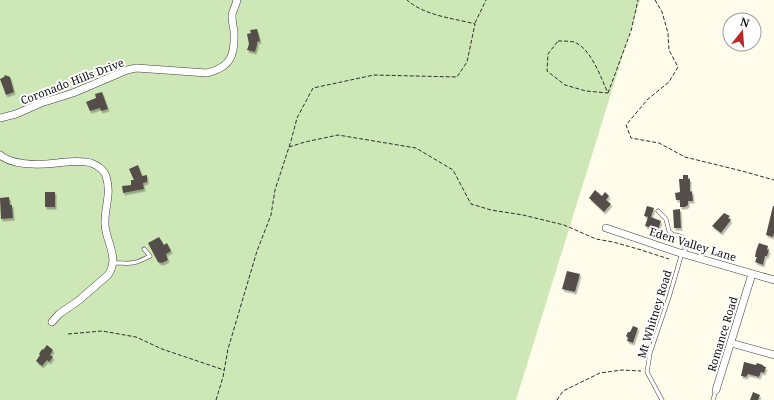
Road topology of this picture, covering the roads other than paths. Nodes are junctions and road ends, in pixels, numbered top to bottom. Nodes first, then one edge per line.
1 (237, 0) edge
2 (0, 118) edge
3 (0, 155) edge
4 (658, 211) dead end
5 (606, 228) dead end
6 (144, 248) dead end
7 (683, 254) junction
8 (113, 263) junction
9 (752, 274) junction
10 (774, 280) edge
11 (52, 322) dead end
12 (731, 343) junction
13 (774, 355) edge
14 (716, 390) joint
15 (662, 400) edge
16 (713, 400) edge

1 - 2 street, Coronado Hills Drive
3 - 8 street
4 - 7 lane
5 - 7 street, Eden Valley Lane
6 - 8 lane
7 - 9 street, Eden Valley Lane
7 - 15 lane, Mt Whitney Road
8 - 11 street
9 - 10 street, Eden Valley Lane
9 - 12 street, Romance Road
12 - 13 street
12 - 14 street, Romance Road
14 - 16 lane, Romance Road

